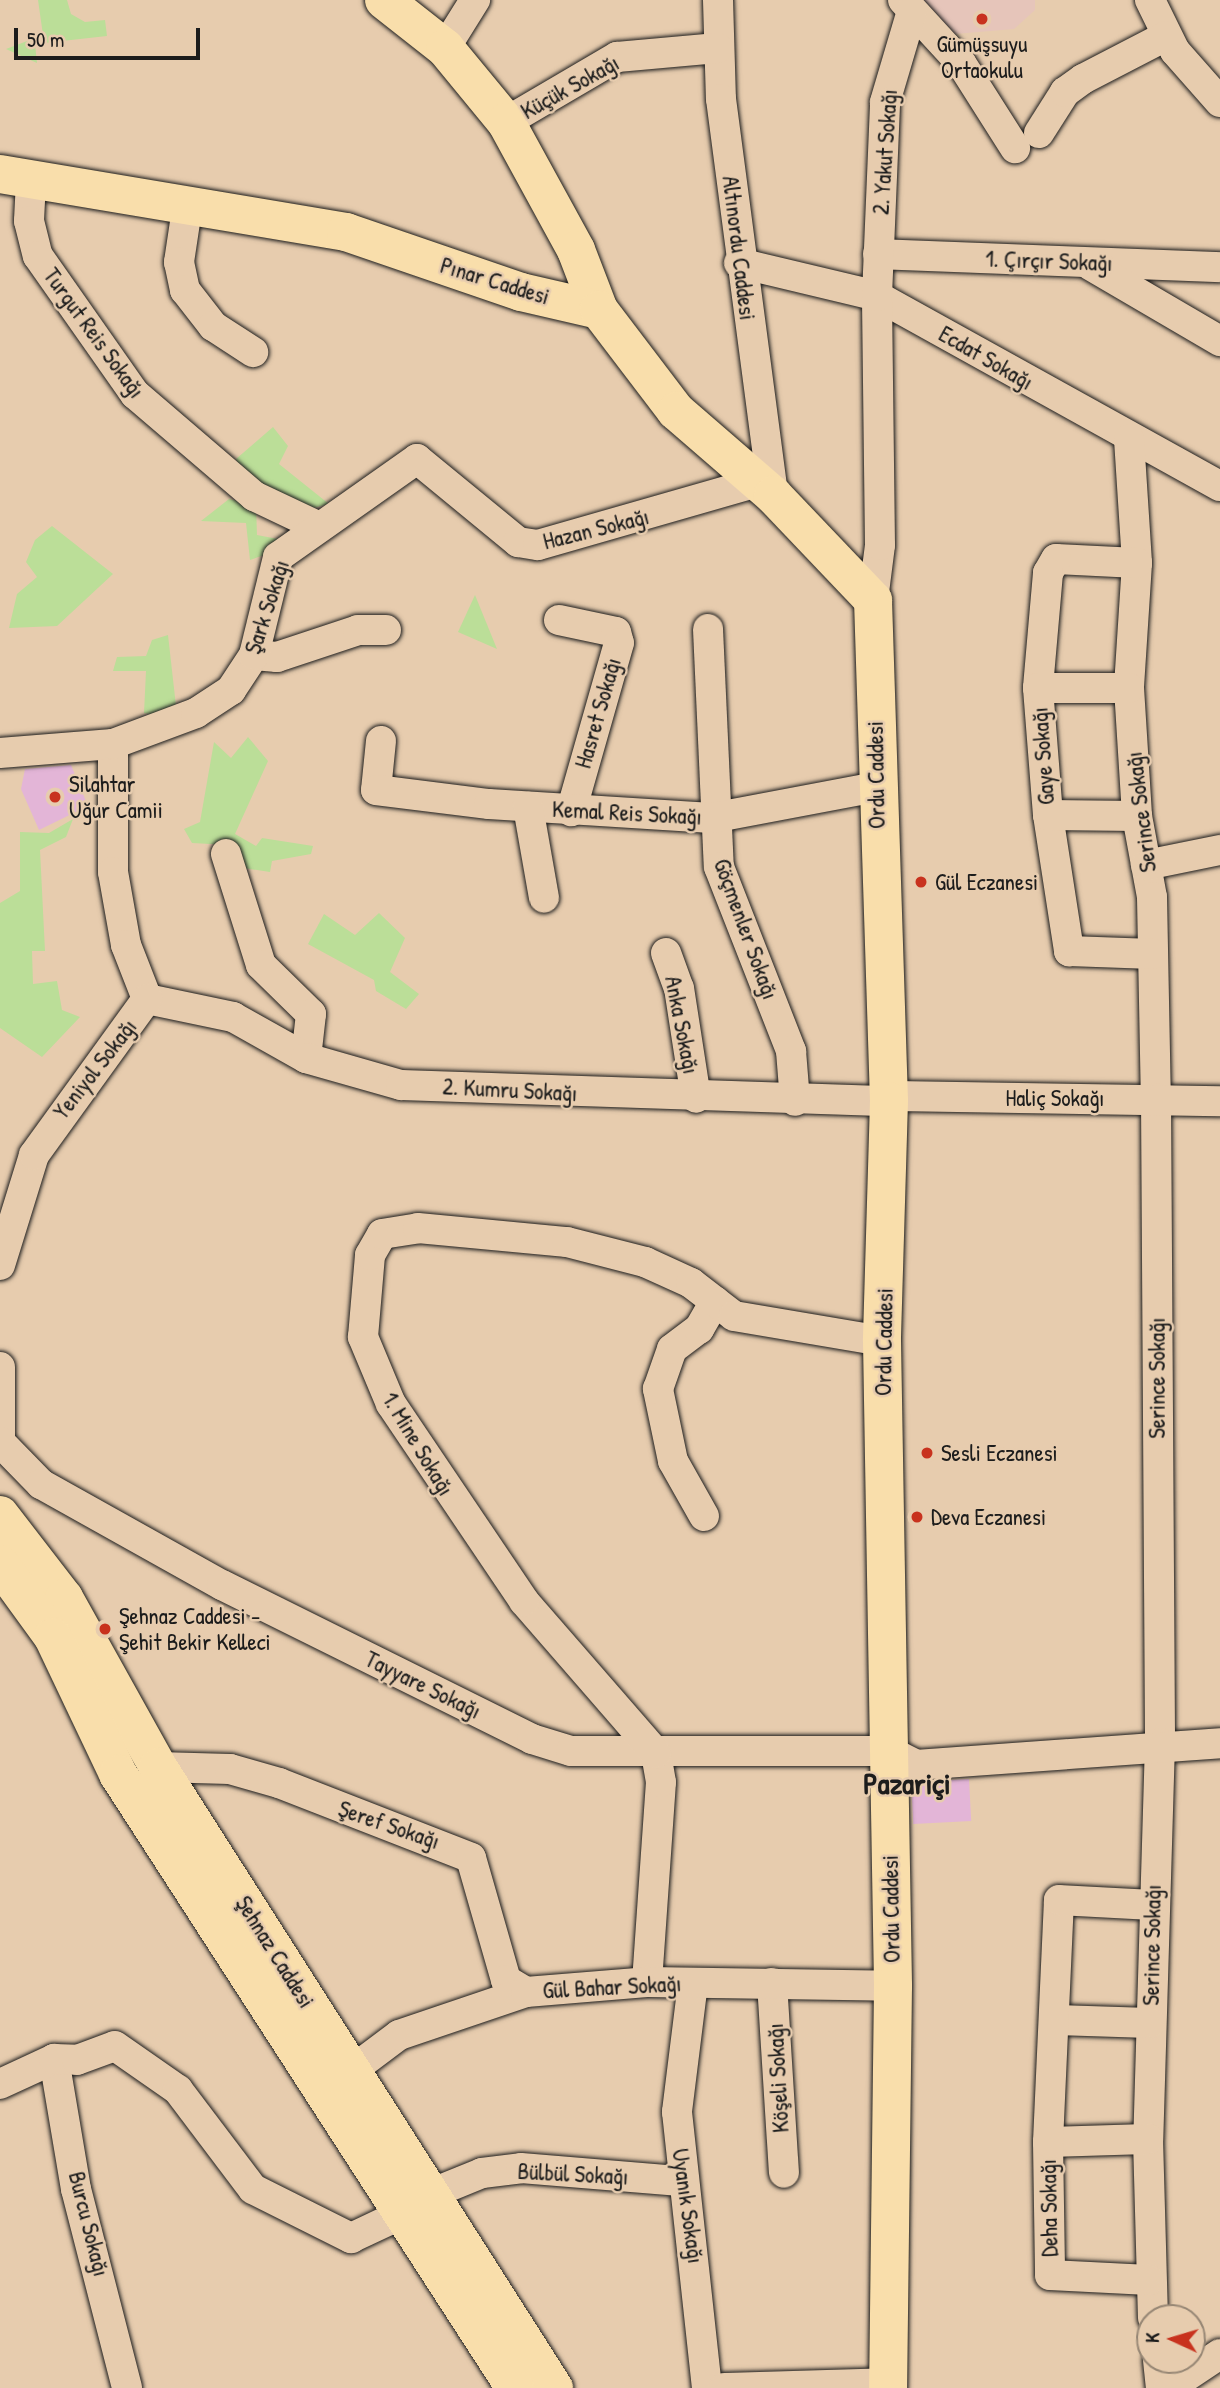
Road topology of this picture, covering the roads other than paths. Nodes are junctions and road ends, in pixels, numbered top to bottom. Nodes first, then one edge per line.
1 (384, 0) edge
2 (475, 0) edge
3 (718, 0) edge
4 (1150, 0) edge
5 (907, 5) edge
6 (1166, 36) junction
7 (445, 48) junction
8 (718, 48) junction
9 (1220, 102) edge
10 (506, 122) junction
11 (15, 177) edge
12 (187, 209) junction
13 (878, 254) junction
14 (739, 263) junction
15 (1090, 265) junction
16 (1220, 267) edge
17 (877, 296) junction
18 (599, 310) junction
19 (1220, 341) edge
20 (253, 352) dead end
21 (1129, 439) junction
22 (417, 459) joint
23 (1220, 486) edge
24 (766, 488) junction
25 (316, 525) junction
26 (1137, 563) junction
27 (873, 600) junction
28 (559, 620) dead end
29 (708, 629) dead end
30 (386, 630) dead end
31 (254, 655) junction
32 (1038, 688) junction
33 (1129, 688) junction
34 (381, 741) dead end
35 (113, 744) junction
36 (0, 753) edge
37 (876, 787) junction
38 (528, 807) junction
39 (571, 811) junction
40 (1048, 815) junction
41 (1137, 816) junction
42 (712, 818) junction
43 (1220, 850) edge
44 (226, 854) dead end
45 (1146, 865) junction
46 (544, 898) dead end
47 (666, 953) dead end
48 (1153, 954) junction
49 (147, 999) junction
50 (306, 1058) junction
51 (696, 1098) junction
52 (1156, 1098) junction
53 (889, 1099) junction
54 (795, 1101) junction
55 (1220, 1101) edge
56 (0, 1265) edge
57 (715, 1301) junction
58 (882, 1340) junction
59 (0, 1367) edge
60 (4, 1454) edge
61 (0, 1515) edge
62 (704, 1516) dead end
63 (0, 1564) edge
64 (1160, 1743) junction
65 (1220, 1743) edge
66 (889, 1751) junction
67 (656, 1753) junction
68 (158, 1767) junction
69 (1152, 1905) junction
70 (647, 1982) junction
71 (693, 1983) junction
72 (772, 1983) junction
73 (893, 1986) junction
74 (526, 1992) junction
75 (1056, 2020) junction
76 (1150, 2023) junction
77 (54, 2059) junction
78 (351, 2071) junction
79 (0, 2084) edge
80 (1148, 2139) junction
81 (1048, 2142) junction
82 (784, 2173) dead end
83 (680, 2181) junction
84 (415, 2204) junction
85 (1149, 2280) junction
86 (1152, 2304) edge
87 (1220, 2354) edge
88 (888, 2386) edge
89 (127, 2388) edge
90 (515, 2388) edge
91 (554, 2388) edge
92 (707, 2388) edge
93 (724, 2388) edge
94 (1169, 2388) edge

1 - 7 main road
2 - 7 street
3 - 8 street, Altınordu Caddesi
4 - 6 street
5 - 6 street
5 - 13 street, 2. Yakut Sokağı
6 - 9 street
7 - 10 main road
8 - 10 street, Küçük Sokağı
8 - 14 street, Altınordu Caddesi
10 - 18 main road
11 - 12 main road, Pınar Caddesi
11 - 25 street, Turgut Reis Sokağı
12 - 18 main road, Pınar Caddesi
12 - 20 street
13 - 15 street, 1. Çırçır Sokağı
13 - 17 street, 2. Yakut Sokağı
14 - 17 street, Ecdat Sokağı
14 - 24 street, Altınordu Caddesi
15 - 16 street, 1. Çırçır Sokağı
15 - 19 street
17 - 21 street, Ecdat Sokağı
17 - 27 street, Ordu Caddesi
18 - 24 main road
21 - 23 street, Ecdat Sokağı
21 - 26 street, Serince Sokağı
22 - 24 street, Hazan Sokağı
22 - 25 street, Şark Sokağı
24 - 27 main road
25 - 31 street, Şark Sokağı
26 - 32 street, Gaye Sokağı
26 - 33 street, Serince Sokağı
27 - 37 main road, Ordu Caddesi
28 - 39 street, Hasret Sokağı
29 - 42 street, Göçmenler Sokağı
30 - 31 street
31 - 35 street, Şark Sokağı
32 - 33 street
32 - 40 street, Gaye Sokağı
33 - 41 street, Serince Sokağı
34 - 38 street, Kemal Reis Sokağı
35 - 36 street, Şark Sokağı
35 - 49 street, Yeniyol Sokağı
37 - 42 street, Kemal Reis Sokağı
37 - 53 main road, Ordu Caddesi
38 - 39 street, Kemal Reis Sokağı
38 - 46 street
39 - 42 street, Kemal Reis Sokağı
40 - 41 street
40 - 48 street, Gaye Sokağı
41 - 45 street, Serince Sokağı
42 - 54 street, Göçmenler Sokağı
43 - 45 street
44 - 50 street
45 - 48 street, Serince Sokağı
47 - 51 street, Anka Sokağı
48 - 52 street, Serince Sokağı
49 - 50 street, 2. Kumru Sokağı
49 - 56 street, Yeniyol Sokağı
50 - 51 street, 2. Kumru Sokağı
51 - 54 street, 2. Kumru Sokağı
52 - 53 street, Haliç Sokağı
52 - 55 street, Haliç Sokağı
52 - 64 street, Serince Sokağı
53 - 54 street, 2. Kumru Sokağı
53 - 58 main road, Ordu Caddesi
57 - 58 street, 1. Mine Sokağı
57 - 62 street
57 - 67 street, 1. Mine Sokağı
58 - 66 main road, Ordu Caddesi
59 - 60 street
60 - 67 street, Tayyare Sokağı
61 - 68 main road, Şehnaz Caddesi
63 - 84 main road, Şehnaz Caddesi
64 - 65 street
64 - 66 street
64 - 69 street, Serince Sokağı
66 - 67 street, Tayyare Sokağı
66 - 73 main road, Ordu Caddesi
67 - 70 street
68 - 74 street, Şeref Sokağı
68 - 78 main road, Şehnaz Caddesi
69 - 75 street
69 - 76 street, Serince Sokağı
70 - 71 street, Gül Bahar Sokağı
70 - 74 street, Gül Bahar Sokağı
71 - 72 street, Gül Bahar Sokağı
71 - 83 street, Uyanık Sokağı
72 - 73 street, Gül Bahar Sokağı
72 - 82 street, Köşeli Sokağı
73 - 88 main road, Ordu Caddesi
74 - 78 street, Gül Bahar Sokağı
75 - 76 street
75 - 81 street
76 - 80 street, Serince Sokağı
77 - 79 street
77 - 84 street, Bülbül Sokağı
77 - 89 street, Burcu Sokağı
78 - 84 main road, Şehnaz Caddesi
80 - 81 street, Deha Sokağı
80 - 85 street, Serince Sokağı
81 - 85 street, Deha Sokağı
83 - 84 street, Bülbül Sokağı
83 - 92 street, Uyanık Sokağı
84 - 90 main road, Şehnaz Caddesi
84 - 91 main road, Şehnaz Caddesi
85 - 86 street, Serince Sokağı
87 - 94 street
88 - 93 street

